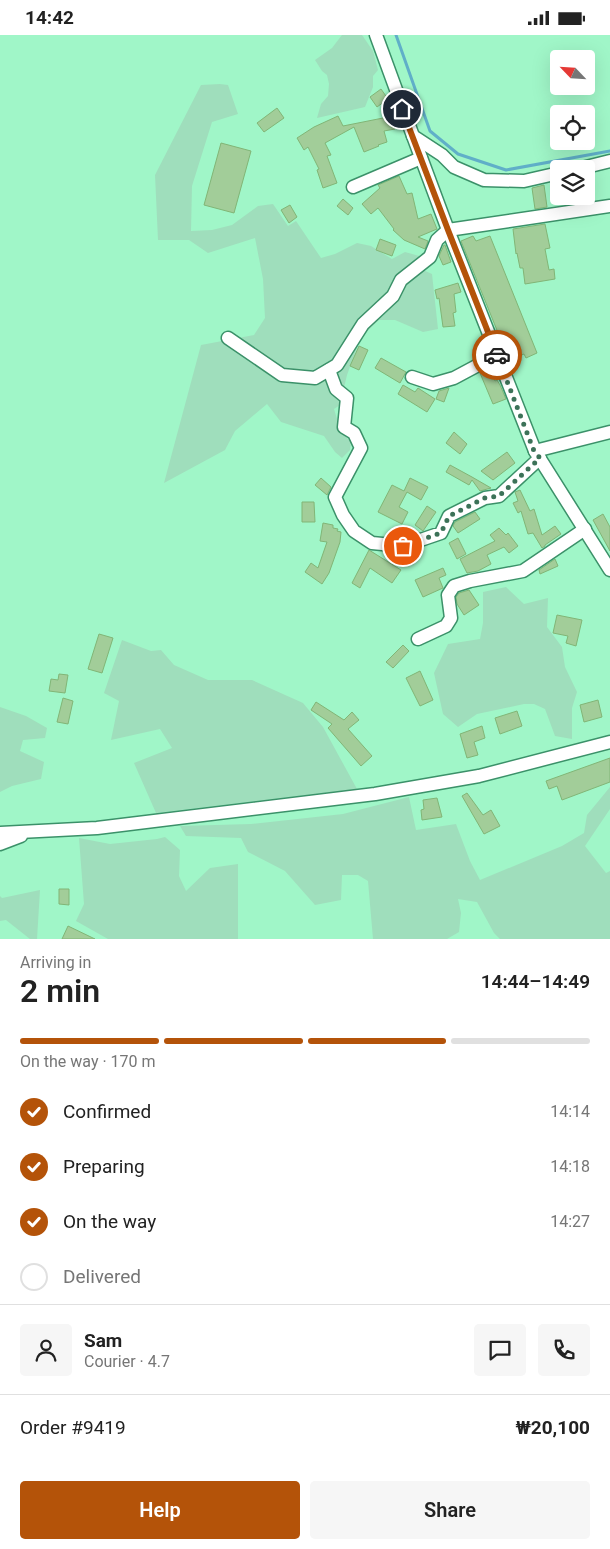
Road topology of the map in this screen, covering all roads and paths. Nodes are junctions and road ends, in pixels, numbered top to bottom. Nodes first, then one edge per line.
1 (376, 35) edge
2 (413, 136) junction
3 (421, 158) junction
4 (610, 161) edge
5 (595, 165) edge
6 (550, 175) edge
7 (353, 187) dead end
8 (610, 206) edge
9 (448, 230) junction
10 (228, 339) dead end
11 (497, 355) junction
12 (329, 370) junction
13 (412, 377) dead end
14 (610, 432) edge
15 (537, 455) junction
16 (585, 529) junction
17 (610, 570) edge
18 (418, 639) dead end
19 (610, 742) edge
20 (33, 832) junction
21 (0, 833) edge
22 (0, 844) edge

1 - 2 street
2 - 3 street
2 - 6 street
3 - 7 street
3 - 9 street
4 - 5 street
8 - 9 street
9 - 11 street
9 - 12 street
10 - 12 street
11 - 13 street
11 - 15 street
12 - 15 street
14 - 15 street
15 - 16 street
16 - 17 street
16 - 18 street
19 - 20 street
20 - 21 street
20 - 22 street

